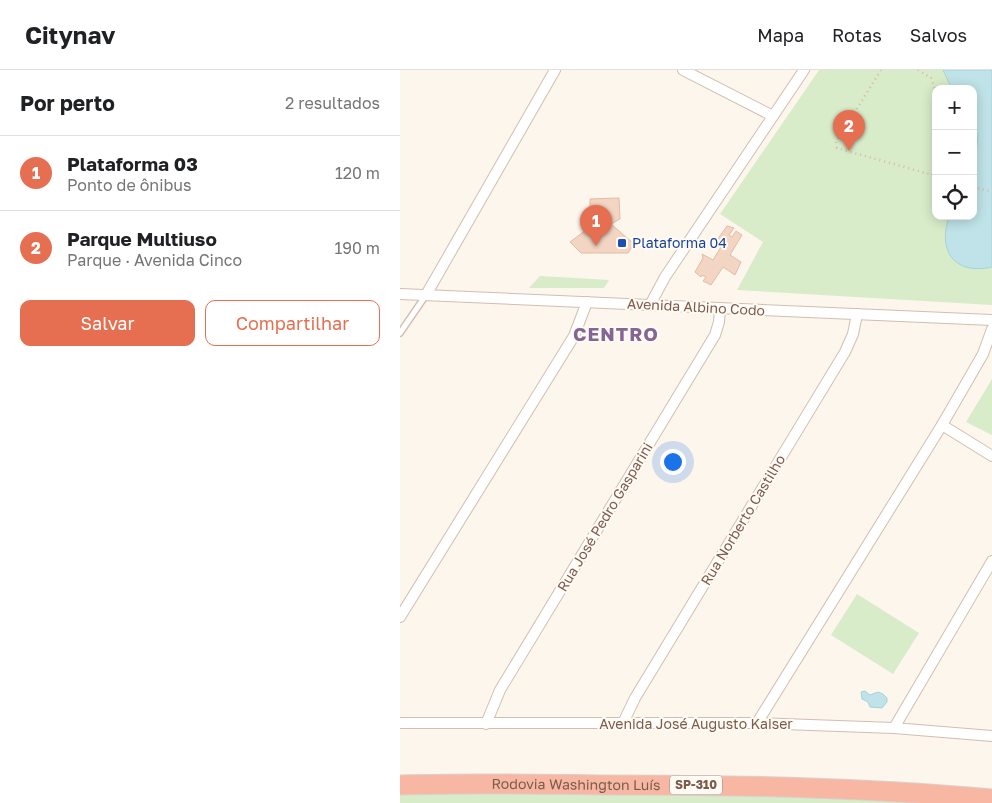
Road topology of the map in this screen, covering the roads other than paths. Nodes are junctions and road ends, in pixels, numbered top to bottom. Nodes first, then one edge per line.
1 (555, 70) edge
2 (683, 70) edge
3 (804, 70) edge
4 (773, 116) junction
5 (400, 294) edge
6 (426, 295) junction
7 (588, 302) junction
8 (650, 305) junction
9 (720, 308) junction
10 (857, 314) junction
11 (992, 320) edge
12 (992, 329) edge
13 (400, 333) edge
14 (942, 425) junction
15 (992, 456) edge
16 (992, 561) edge
17 (400, 617) edge
18 (400, 723) edge
19 (757, 723) junction
20 (486, 724) junction
21 (623, 724) junction
22 (894, 728) junction
23 (992, 736) edge
24 (400, 784) edge
25 (992, 799) edge

1 - 6 street
2 - 4 street
3 - 4 street
4 - 8 street
5 - 6 street, Avenida Albino Codo
6 - 7 street, Avenida Albino Codo
6 - 13 lane
7 - 8 street, Avenida Albino Codo
7 - 17 street
8 - 9 street, Avenida Albino Codo
9 - 10 street, Avenida Albino Codo
9 - 20 street, Rua José Pedro Gasparini
10 - 11 street, Avenida Albino Codo
10 - 21 street, Rua Norberto Castilho
12 - 14 street
14 - 15 street
14 - 19 street
16 - 22 street
18 - 20 street, Avenida José Augusto Kaiser
19 - 21 street, Avenida José Augusto Kaiser
19 - 22 street, Avenida José Augusto Kaiser
20 - 21 street, Avenida José Augusto Kaiser
22 - 23 street, Avenida José Augusto Kaiser
24 - 25 highway, Rodovia Washington Luís / SP-310

